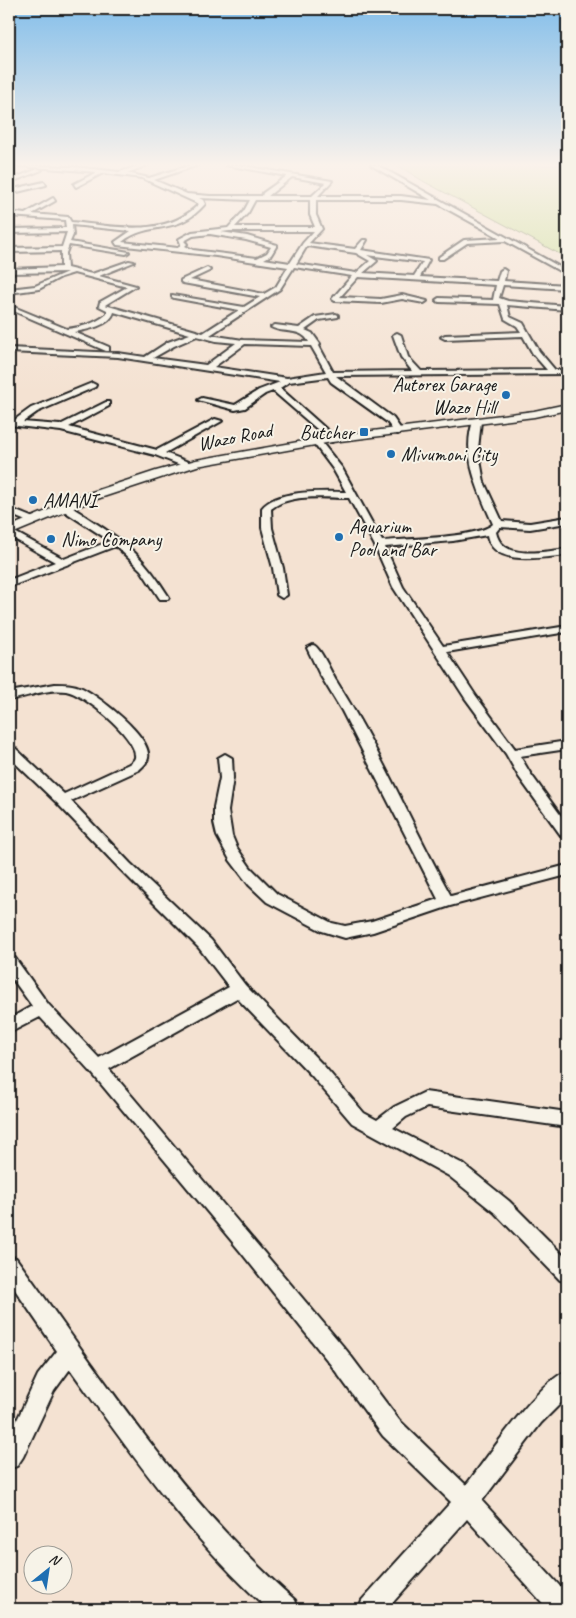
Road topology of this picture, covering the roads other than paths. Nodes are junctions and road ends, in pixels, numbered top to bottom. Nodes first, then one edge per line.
1 (67, 241) edge
2 (121, 241) edge
3 (182, 241) edge
4 (253, 241) edge
5 (308, 241) edge
6 (365, 241) dead end
7 (476, 241) edge
8 (508, 241) edge
9 (260, 242) joint
10 (305, 244) junction
11 (66, 246) junction
12 (9, 250) edge
13 (356, 250) junction
14 (196, 252) junction
15 (136, 254) dead end
16 (442, 258) dead end
17 (259, 260) junction
18 (131, 262) dead end
19 (291, 265) junction
20 (64, 269) junction
21 (207, 270) dead end
22 (503, 271) dead end
23 (72, 272) junction
24 (567, 273) edge
25 (357, 275) junction
26 (92, 276) junction
27 (11, 277) edge
28 (415, 279) junction
29 (500, 284) junction
30 (567, 287) edge
31 (9, 290) edge
32 (174, 296) dead end
33 (266, 296) junction
34 (439, 300) dead end
35 (424, 301) dead end
36 (502, 302) junction
37 (9, 307) edge
38 (567, 308) edge
39 (111, 309) junction
40 (245, 309) junction
41 (20, 312) junction
42 (9, 314) edge
43 (336, 316) dead end
44 (275, 327) dead end
45 (300, 330) junction
46 (65, 332) junction
47 (525, 334) junction
48 (199, 335) junction
49 (397, 335) dead end
50 (445, 337) dead end
51 (243, 342) junction
52 (316, 344) junction
53 (9, 350) edge
54 (118, 355) junction
55 (146, 359) junction
56 (207, 368) junction
57 (553, 372) junction
58 (567, 372) edge
59 (331, 374) junction
60 (420, 374) junction
61 (287, 380) junction
62 (92, 385) dead end
63 (277, 387) junction
64 (202, 400) dead end
65 (106, 404) dead end
66 (567, 407) edge
67 (218, 421) dead end
68 (477, 421) junction
69 (11, 423) edge
70 (61, 428) junction
71 (398, 431) junction
72 (332, 439) junction
73 (316, 441) junction
74 (158, 454) junction
75 (188, 465) junction
76 (350, 494) junction
77 (64, 507) junction
78 (9, 511) edge
79 (567, 520) edge
80 (33, 521) junction
81 (494, 527) junction
82 (9, 532) edge
83 (116, 542) junction
84 (379, 544) junction
85 (567, 552) edge
86 (64, 563) junction
87 (9, 584) edge
88 (282, 595) dead end
89 (164, 597) dead end
90 (567, 629) edge
91 (313, 648) dead end
92 (439, 650) junction
93 (9, 696) edge
94 (567, 746) edge
95 (9, 750) edge
96 (512, 753) junction
97 (225, 758) dead end
98 (62, 800) junction
99 (567, 834) edge
100 (567, 870) edge
101 (447, 902) junction
102 (9, 962) edge
103 (239, 989) junction
104 (42, 1008) junction
105 (9, 1027) edge
106 (97, 1067) junction
107 (567, 1120) edge
108 (380, 1128) junction
109 (9, 1265) edge
110 (567, 1273) edge
111 (71, 1352) junction
112 (567, 1382) edge
113 (9, 1458) edge
114 (467, 1502) junction
115 (286, 1609) edge
116 (371, 1609) edge
117 (564, 1609) edge

1 - 11 street
2 - 14 street
3 - 14 street
4 - 9 street
5 - 10 street
6 - 13 street
7 - 16 street
8 - 24 street
9 - 17 street
10 - 13 street
10 - 19 street
11 - 12 street
11 - 15 street
11 - 20 street
13 - 25 street
13 - 28 street
14 - 17 street
17 - 19 street
18 - 26 street
19 - 25 street
19 - 33 street
20 - 23 street
20 - 27 street
21 - 33 street
22 - 29 street
23 - 26 street
23 - 31 street
25 - 28 street
25 - 35 street
26 - 39 street
27 - 31 street
28 - 29 street
29 - 30 street
29 - 36 street
32 - 40 street
33 - 40 street
34 - 36 street
36 - 38 street
36 - 47 street
37 - 41 street
39 - 46 street
39 - 48 street
40 - 48 street
41 - 42 street
41 - 46 street
43 - 45 street
44 - 45 street
45 - 52 street
46 - 54 street
47 - 50 street
47 - 57 street
48 - 51 street
48 - 55 street
49 - 60 street
51 - 52 street
51 - 56 street
52 - 59 street
53 - 54 street
54 - 55 street
55 - 56 street
56 - 61 street
57 - 58 street
57 - 60 street
59 - 60 street
59 - 61 street
59 - 71 street
61 - 63 street
62 - 69 street
63 - 64 street
63 - 72 street
65 - 70 street
66 - 68 main road, Wazo Road
67 - 74 street
68 - 71 main road, Wazo Road
68 - 81 street
69 - 70 street
70 - 74 street
71 - 72 main road, Wazo Road
72 - 73 main road, Wazo Road
73 - 75 main road, Wazo Road
73 - 76 street
74 - 75 street
75 - 77 main road, Wazo Road
76 - 84 street
76 - 88 street
77 - 80 main road, Wazo Road
77 - 83 street
78 - 80 street
79 - 81 street
80 - 82 main road, Wazo Road
81 - 84 street
81 - 85 street
82 - 86 street
83 - 86 street
83 - 89 street
84 - 92 street
86 - 87 street
90 - 92 street
91 - 101 street
92 - 96 street
93 - 98 street
94 - 96 street
95 - 98 street
96 - 99 street
97 - 101 street
98 - 103 street
100 - 101 street
102 - 104 street
103 - 106 street
103 - 108 street
104 - 105 street
104 - 106 street
106 - 114 street
107 - 108 street
108 - 110 street
109 - 111 street
111 - 113 street
111 - 115 street
112 - 114 street
114 - 116 street
114 - 117 street

